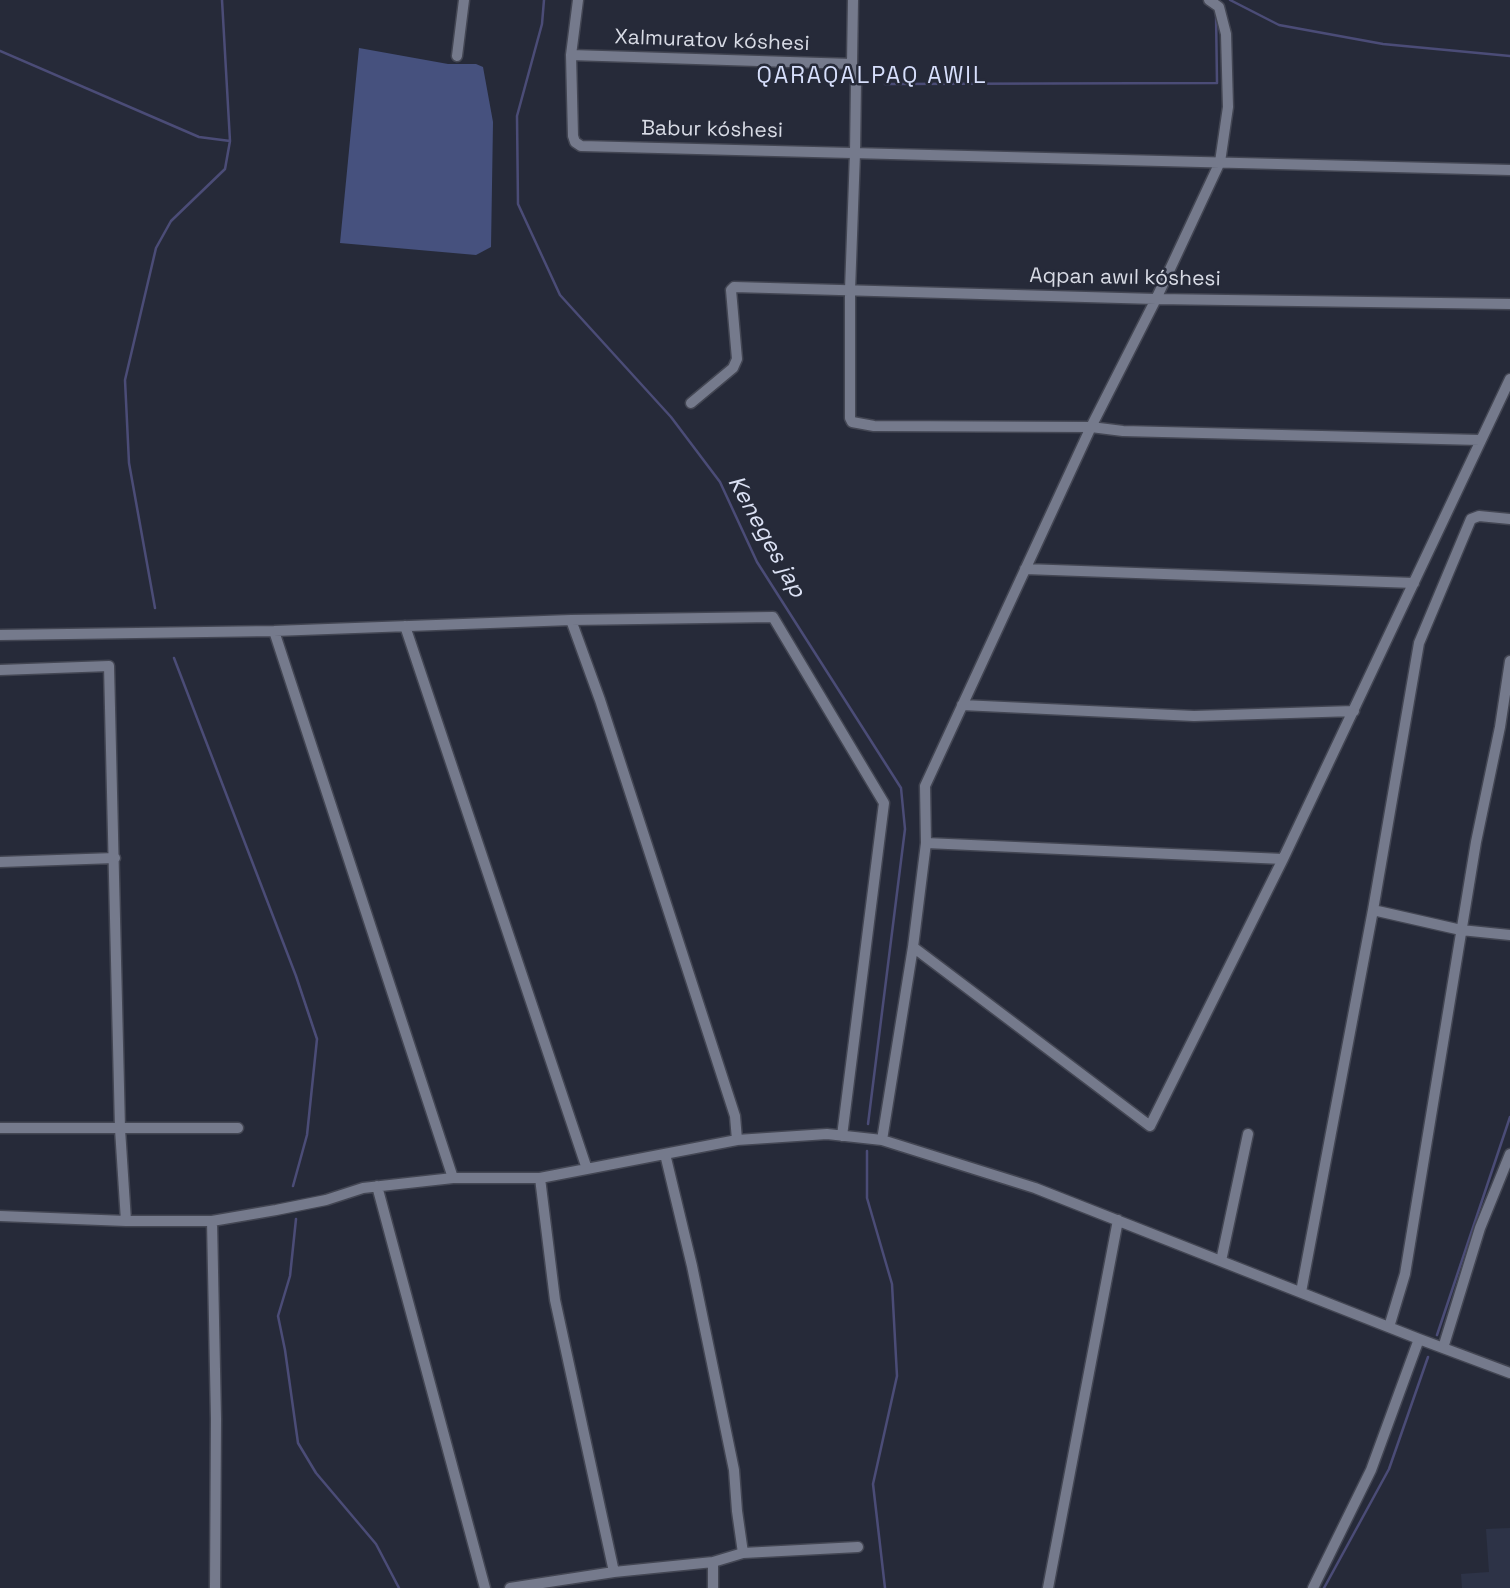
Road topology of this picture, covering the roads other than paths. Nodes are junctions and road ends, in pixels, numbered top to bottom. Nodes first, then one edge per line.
1 (464, 0) edge
2 (578, 0) edge
3 (853, 0) edge
4 (1209, 0) edge
5 (571, 55) junction
6 (457, 56) dead end
7 (852, 64) junction
8 (855, 153) junction
9 (1220, 162) junction
10 (1510, 170) edge
11 (850, 290) junction
12 (1156, 299) junction
13 (1510, 304) edge
14 (1510, 379) edge
15 (691, 403) dead end
16 (1091, 427) junction
17 (1480, 440) junction
18 (1510, 519) edge
19 (1025, 569) junction
20 (1414, 583) junction
21 (570, 620) junction
22 (405, 626) junction
23 (274, 631) junction
24 (0, 635) edge
25 (1510, 661) edge
26 (0, 670) edge
27 (962, 705) junction
28 (1354, 711) junction
29 (926, 843) junction
30 (115, 858) junction
31 (1283, 859) junction
32 (0, 862) edge
33 (1373, 910) junction
34 (1461, 930) junction
35 (1510, 935) edge
36 (913, 947) junction
37 (0, 1128) edge
38 (238, 1128) dead end
39 (120, 1129) junction
40 (1248, 1134) dead end
41 (842, 1136) junction
42 (737, 1140) junction
43 (882, 1140) junction
44 (665, 1154) junction
45 (1510, 1154) edge
46 (587, 1169) junction
47 (453, 1178) junction
48 (540, 1178) junction
49 (1505, 1183) edge
50 (377, 1186) junction
51 (0, 1216) edge
52 (1118, 1220) junction
53 (126, 1221) junction
54 (212, 1221) junction
55 (1221, 1261) junction
56 (1301, 1292) junction
57 (1389, 1327) junction
58 (1419, 1339) junction
59 (1443, 1348) junction
60 (1510, 1373) edge
61 (858, 1547) dead end
62 (743, 1553) junction
63 (713, 1562) junction
64 (614, 1572) junction
65 (215, 1588) edge
66 (485, 1588) edge
67 (510, 1588) edge
68 (713, 1588) edge
69 (1048, 1588) edge
70 (1313, 1588) edge

1 - 6 street
2 - 5 street
3 - 7 street
4 - 9 street
5 - 7 street, Xalmuratov kóshesi
5 - 8 street, Babur kóshesi
7 - 8 street
8 - 9 street
8 - 11 street
9 - 10 street
9 - 12 street
11 - 12 street, Aqpan awıl kóshesi
11 - 15 street, Aqpan awıl kóshesi
11 - 16 street
12 - 13 street, Aqpan awıl kóshesi
12 - 16 street
14 - 17 street
16 - 17 street
16 - 19 street
17 - 20 street
18 - 33 street
19 - 20 street
19 - 27 street
20 - 28 street
21 - 22 street
21 - 41 street
21 - 42 street
22 - 23 street
22 - 46 street
23 - 24 street
23 - 47 street
25 - 34 street
26 - 30 street
27 - 28 street
27 - 29 street
28 - 31 street
29 - 31 street
29 - 36 street
30 - 32 street
30 - 39 street
31 - 36 street
33 - 34 street
33 - 56 street
34 - 35 street
34 - 57 street
36 - 43 street
37 - 39 street
38 - 39 street
39 - 53 street
40 - 55 street
41 - 42 street
41 - 43 street
42 - 44 street
43 - 52 street
44 - 46 street
44 - 62 street
45 - 49 street
46 - 48 street
47 - 48 street
47 - 50 street
48 - 64 street
49 - 59 street
50 - 54 street
50 - 66 street
51 - 53 street
52 - 55 street
52 - 69 street
53 - 54 street
54 - 65 street
55 - 56 street
56 - 57 street
57 - 58 street
58 - 59 street
58 - 70 street
59 - 60 street
61 - 62 street
62 - 63 street
63 - 64 street
63 - 68 street
64 - 67 street

